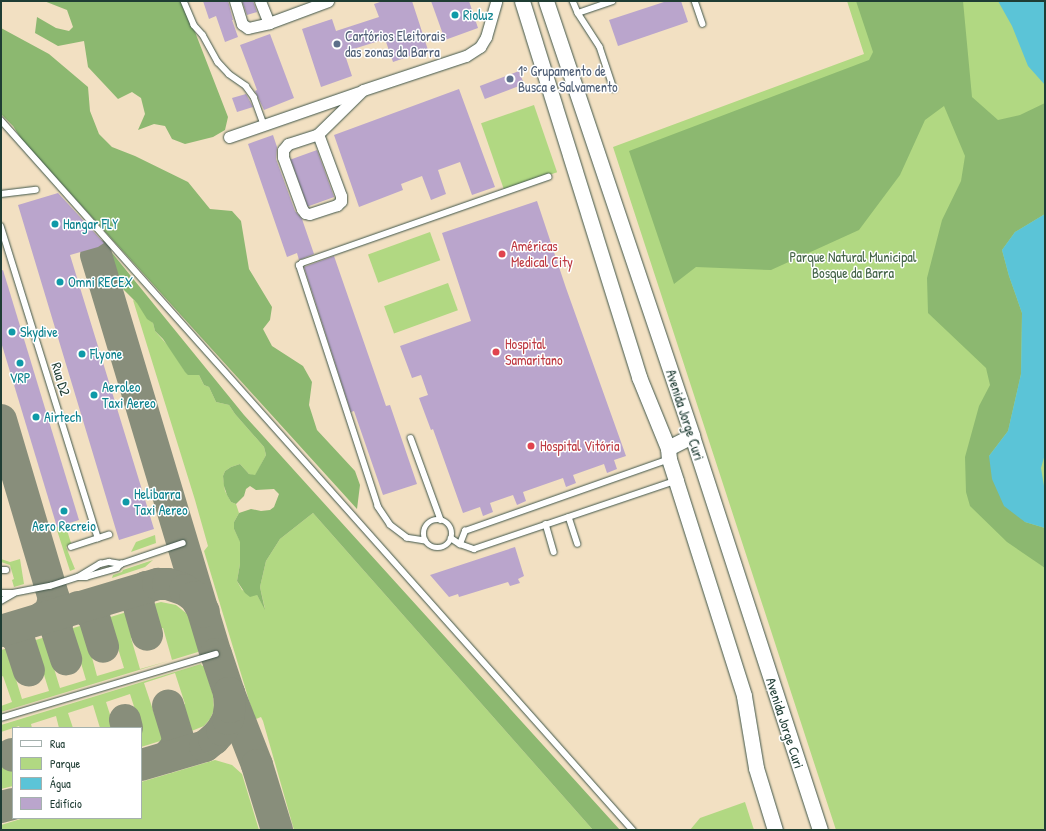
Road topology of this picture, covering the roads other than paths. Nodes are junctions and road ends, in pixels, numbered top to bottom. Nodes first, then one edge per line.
1 (184, 1) edge
2 (234, 1) edge
3 (260, 1) edge
4 (328, 1) edge
5 (496, 1) edge
6 (522, 1) edge
7 (546, 1) edge
8 (573, 1) edge
9 (612, 1) edge
10 (695, 1) edge
11 (578, 13) junction
12 (268, 23) junction
13 (704, 24) dead end
14 (614, 89) dead end
15 (363, 90) junction
16 (1, 120) edge
17 (264, 125) junction
18 (318, 134) junction
19 (229, 137) dead end
20 (548, 177) dead end
21 (36, 190) dead end
22 (1, 194) edge
23 (1, 226) edge
24 (692, 436) junction
25 (412, 438) dead end
26 (669, 454) junction
27 (676, 481) junction
28 (569, 517) junction
29 (441, 520) junction
30 (546, 524) junction
31 (109, 535) dead end
32 (98, 538) junction
33 (451, 538) junction
34 (426, 541) junction
35 (183, 543) dead end
36 (460, 544) junction
37 (578, 544) dead end
38 (71, 547) dead end
39 (554, 552) dead end
40 (121, 564) junction
41 (78, 577) junction
42 (1, 592) edge
43 (13, 594) junction
44 (1, 601) edge
45 (216, 654) dead end
46 (1, 718) edge
47 (811, 803) junction
48 (774, 829) edge
49 (633, 830) edge
50 (816, 830) edge
51 (820, 830) edge

1 - 17 lane
2 - 12 street
3 - 12 street
4 - 12 street
5 - 15 street
6 - 26 street, Avenida Jorge Curi
7 - 24 street, Avenida Jorge Curi
8 - 11 lane
9 - 11 lane
10 - 13 lane
11 - 14 lane
15 - 17 street
15 - 18 street
16 - 49 lane
17 - 19 street
18 - 18 street
20 - 34 lane
21 - 22 lane
23 - 32 lane, Rua D2
24 - 26 street
24 - 47 street, Avenida Jorge Curi
25 - 29 lane
26 - 27 street, Avenida Jorge Curi
26 - 36 lane
27 - 28 lane
27 - 48 street, Avenida Jorge Curi
28 - 30 lane
28 - 37 lane
29 - 33 lane
29 - 34 lane
30 - 36 lane
30 - 39 lane
31 - 32 lane
32 - 38 lane
33 - 34 lane
33 - 36 lane
35 - 40 lane
40 - 41 lane
40 - 41 lane
41 - 43 lane
42 - 43 lane
43 - 44 lane
45 - 46 lane
47 - 50 street
47 - 51 street, Avenida Jorge Curi

